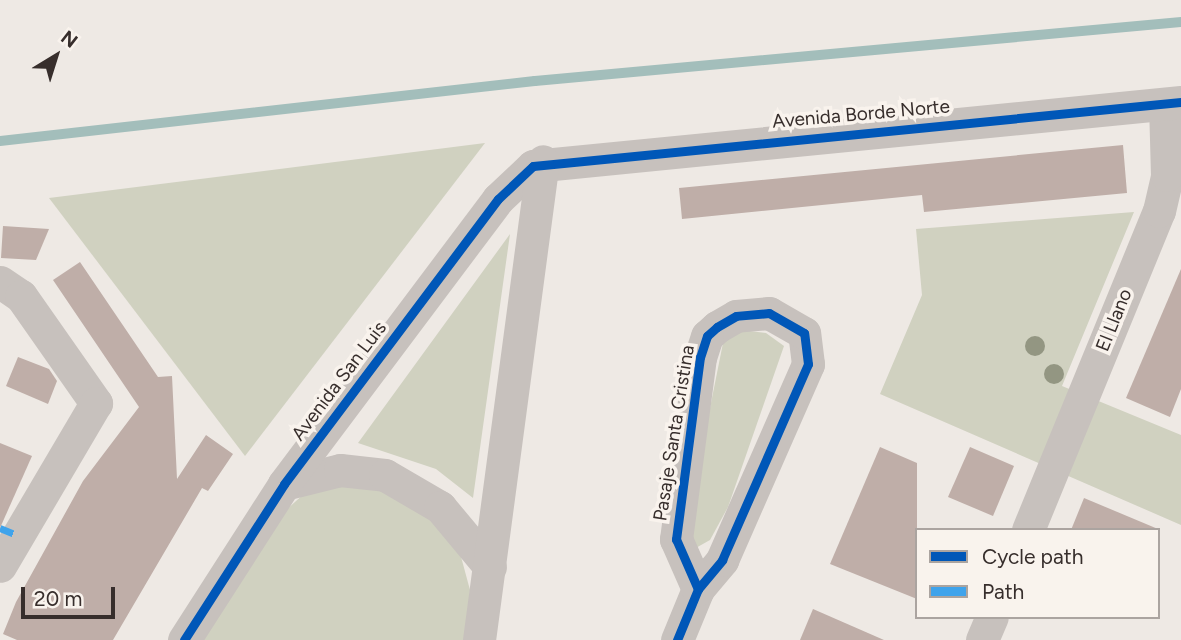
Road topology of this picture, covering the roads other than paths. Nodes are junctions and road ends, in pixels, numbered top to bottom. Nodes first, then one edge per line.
1 (1173, 103) edge
2 (543, 161) junction
3 (0, 282) edge
4 (284, 484) junction
5 (1029, 528) edge
6 (8, 531) edge
7 (0, 566) edge
8 (490, 567) junction
9 (698, 589) junction
10 (991, 619) edge
11 (184, 640) edge
12 (479, 640) edge
13 (677, 640) edge
14 (982, 640) edge

1 - 2 street, Avenida Borde Norte
1 - 5 street, El Llano
2 - 4 street, Avenida San Luis
2 - 8 street
3 - 6 street
4 - 8 street
4 - 11 street, Avenida San Luis
6 - 7 street
8 - 12 street
9 - 9 street, Pasaje Santa Cristina
9 - 13 street, Pasaje Santa Cristina
10 - 14 street

